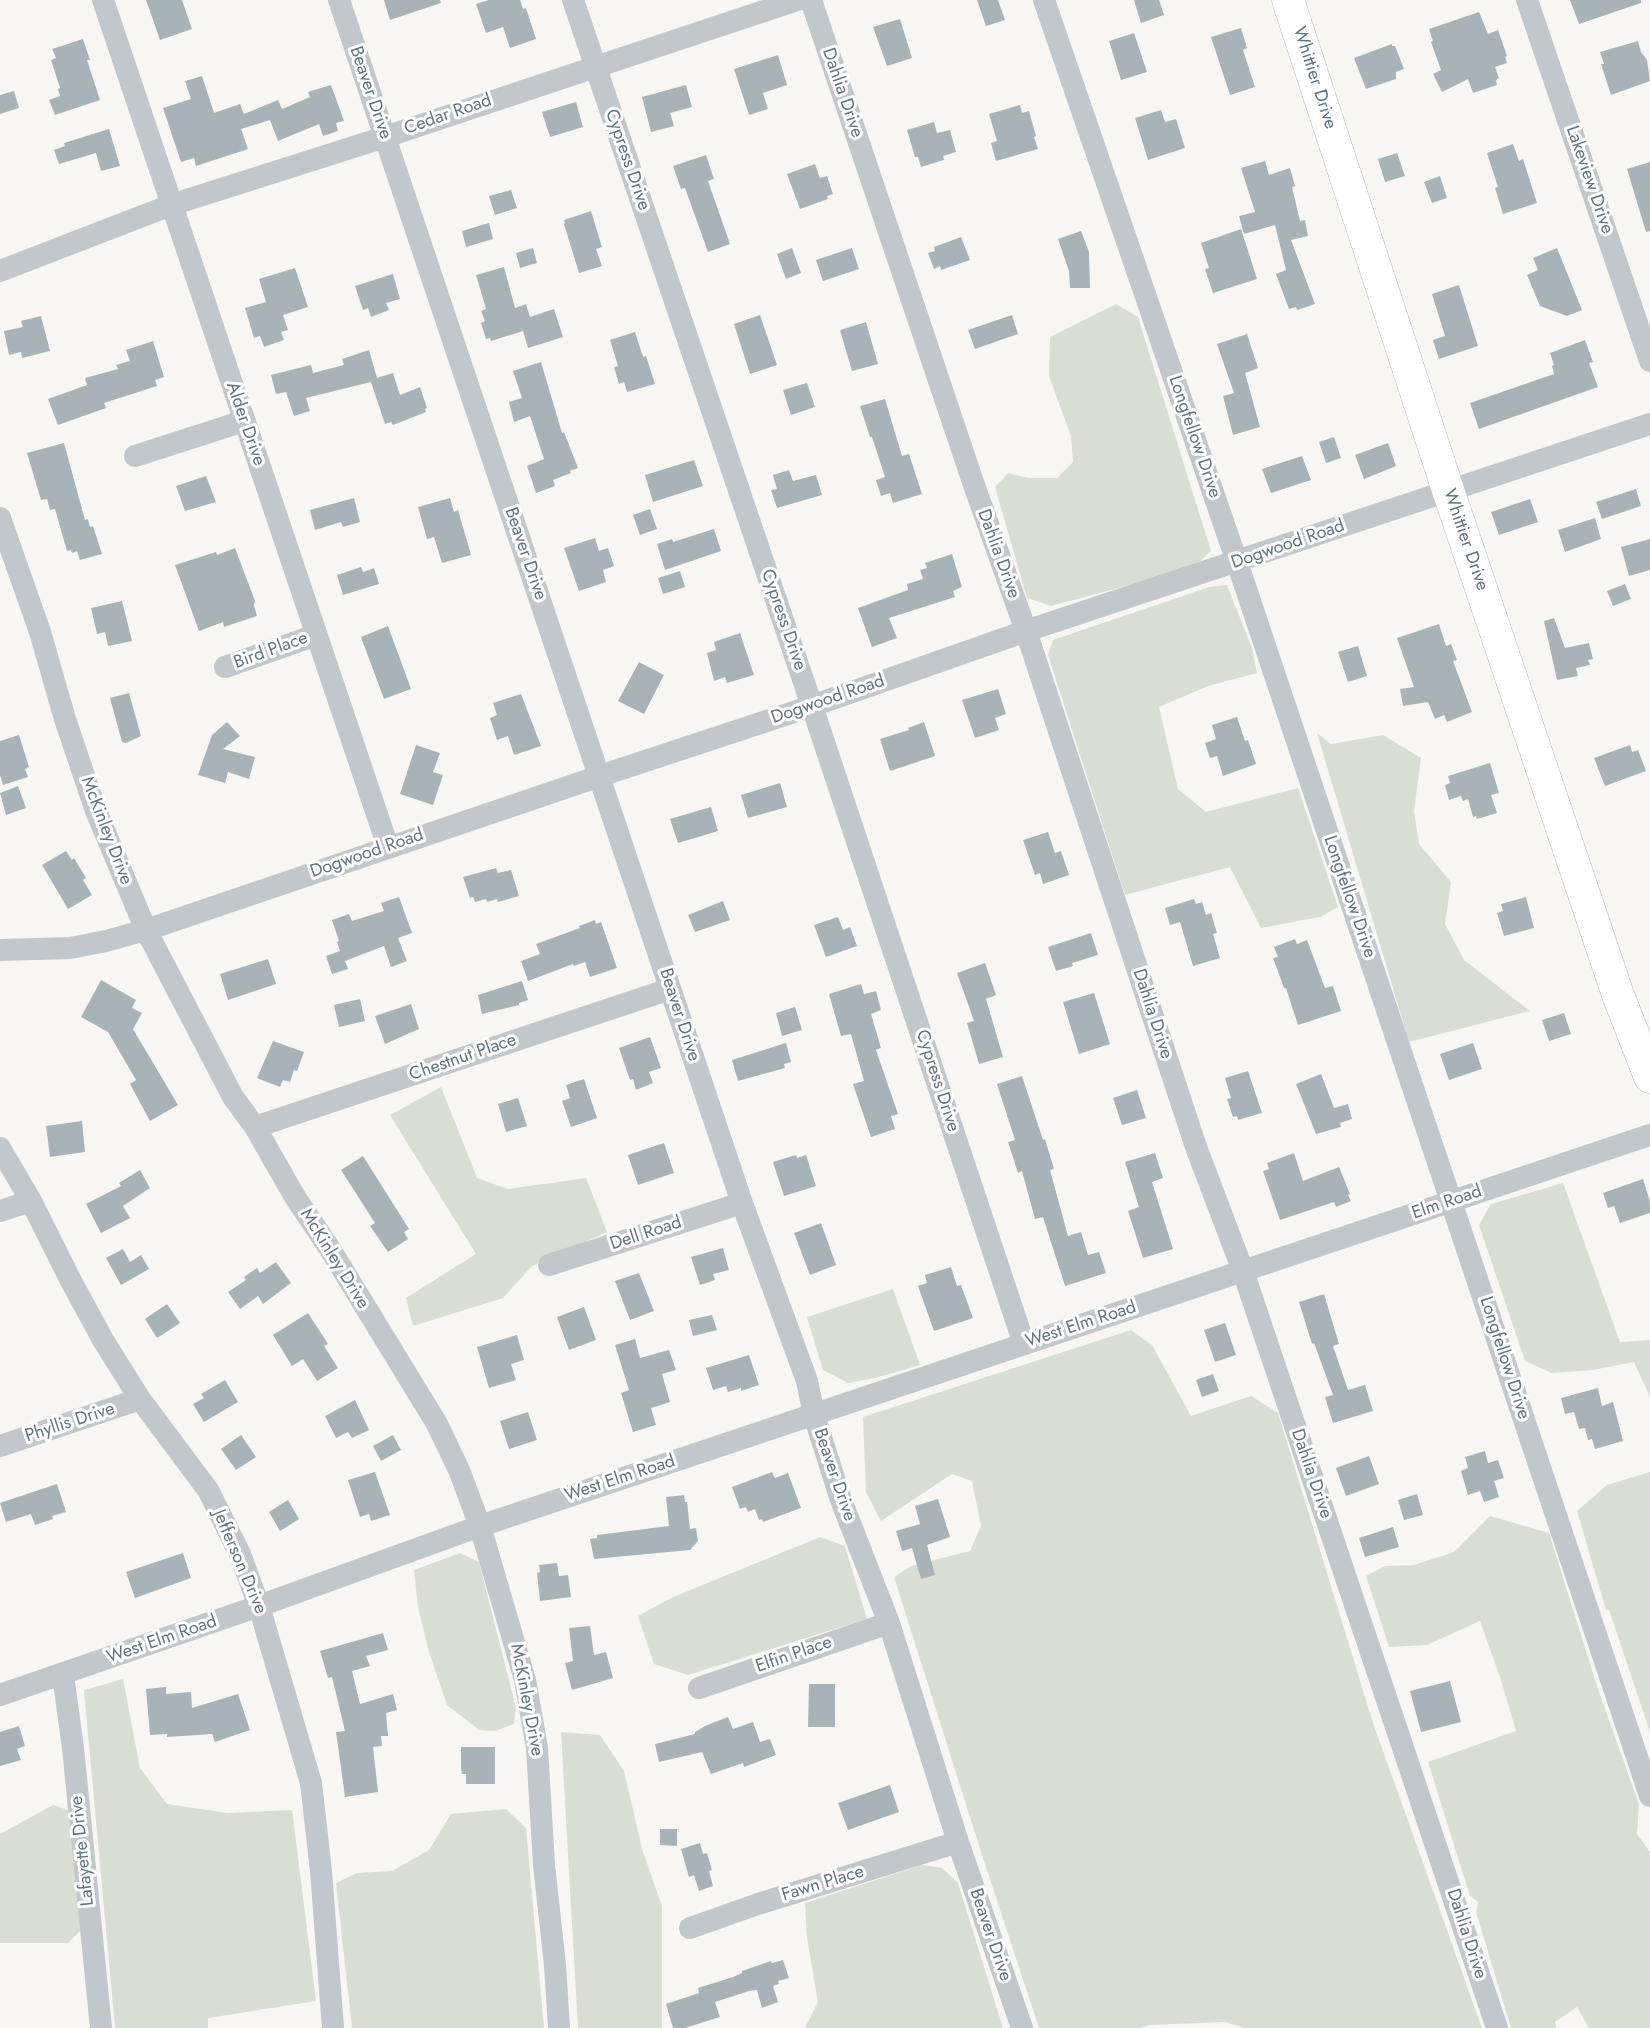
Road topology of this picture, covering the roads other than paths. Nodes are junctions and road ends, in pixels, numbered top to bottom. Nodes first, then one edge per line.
1 (103, 0) edge
2 (339, 0) edge
3 (573, 0) edge
4 (797, 0) edge
5 (811, 0) edge
6 (1044, 0) edge
7 (1288, 0) edge
8 (1527, 0) edge
9 (595, 66) junction
10 (384, 137) junction
11 (171, 205) junction
12 (0, 271) edge
13 (1650, 361) edge
14 (244, 421) junction
15 (1650, 424) edge
16 (135, 456) dead end
17 (1448, 490) junction
18 (0, 518) edge
19 (1237, 562) junction
20 (1026, 631) junction
21 (316, 635) junction
22 (225, 667) dead end
23 (812, 706) junction
24 (600, 776) junction
25 (388, 847) junction
26 (146, 930) junction
27 (0, 950) edge
28 (670, 988) junction
29 (1650, 1077) edge
30 (255, 1127) junction
31 (1650, 1135) edge
32 (0, 1148) edge
33 (31, 1201) junction
34 (1452, 1202) junction
35 (742, 1203) junction
36 (0, 1211) edge
37 (549, 1264) dead end
38 (1243, 1271) junction
39 (1024, 1344) junction
40 (140, 1400) junction
41 (814, 1415) junction
42 (0, 1446) edge
43 (480, 1526) junction
44 (260, 1606) junction
45 (889, 1623) junction
46 (63, 1675) junction
47 (699, 1688) dead end
48 (0, 1695) edge
49 (1650, 1796) edge
50 (958, 1842) junction
51 (690, 1928) dead end
52 (101, 2028) edge
53 (333, 2028) edge
54 (559, 2028) edge
55 (1022, 2028) edge
56 (1497, 2028) edge

1 - 11 street, Alder Drive
2 - 10 street, Beaver Drive
3 - 9 street, Cypress Drive
4 - 9 street, Cedar Road
5 - 20 street, Dahlia Drive
6 - 19 street, Longfellow Drive
7 - 17 street, Whittier Drive
8 - 13 street, Lakeview Drive
9 - 10 street, Cedar Road
9 - 23 street, Cypress Drive
10 - 11 street, Cedar Road
10 - 24 street, Beaver Drive
11 - 12 street, Cedar Road
11 - 14 street, Alder Drive
14 - 16 street
14 - 21 street, Alder Drive
15 - 17 street, Dogwood Road
17 - 19 street, Dogwood Road
17 - 29 street, Whittier Drive
18 - 26 street, McKinley Drive
19 - 20 street, Dogwood Road
19 - 34 street, Longfellow Drive
20 - 23 street, Dogwood Road
20 - 38 street, Dahlia Drive
21 - 22 street, Bird Place
21 - 25 street, Alder Drive
23 - 24 street, Dogwood Road
23 - 39 street, Cypress Drive
24 - 25 street, Dogwood Road
24 - 28 street, Beaver Drive
25 - 26 street, Dogwood Road
26 - 27 street, Dogwood Road
26 - 30 street, McKinley Drive
28 - 30 street, Chestnut Place
28 - 35 street, Beaver Drive
30 - 43 street, McKinley Drive
31 - 34 street, Elm Road
32 - 33 street, Jefferson Drive
33 - 36 street
33 - 40 street, Jefferson Drive
34 - 38 street, Elm Road
34 - 49 street, Longfellow Drive
35 - 37 street, Dell Road
35 - 41 street, Beaver Drive
38 - 39 street, West Elm Road
38 - 56 street, Dahlia Drive
39 - 41 street, West Elm Road
40 - 42 street, Phyllis Drive
40 - 44 street, Jefferson Drive
41 - 43 street, West Elm Road
41 - 45 street, Beaver Drive
43 - 44 street, West Elm Road
43 - 54 street, McKinley Drive
44 - 46 street, West Elm Road
44 - 53 street, Jefferson Drive
45 - 47 street, Elfin Place
45 - 50 street, Beaver Drive
46 - 48 street, West Elm Road
46 - 52 street, Lafayette Drive
50 - 51 street, Fawn Place
50 - 55 street, Beaver Drive

